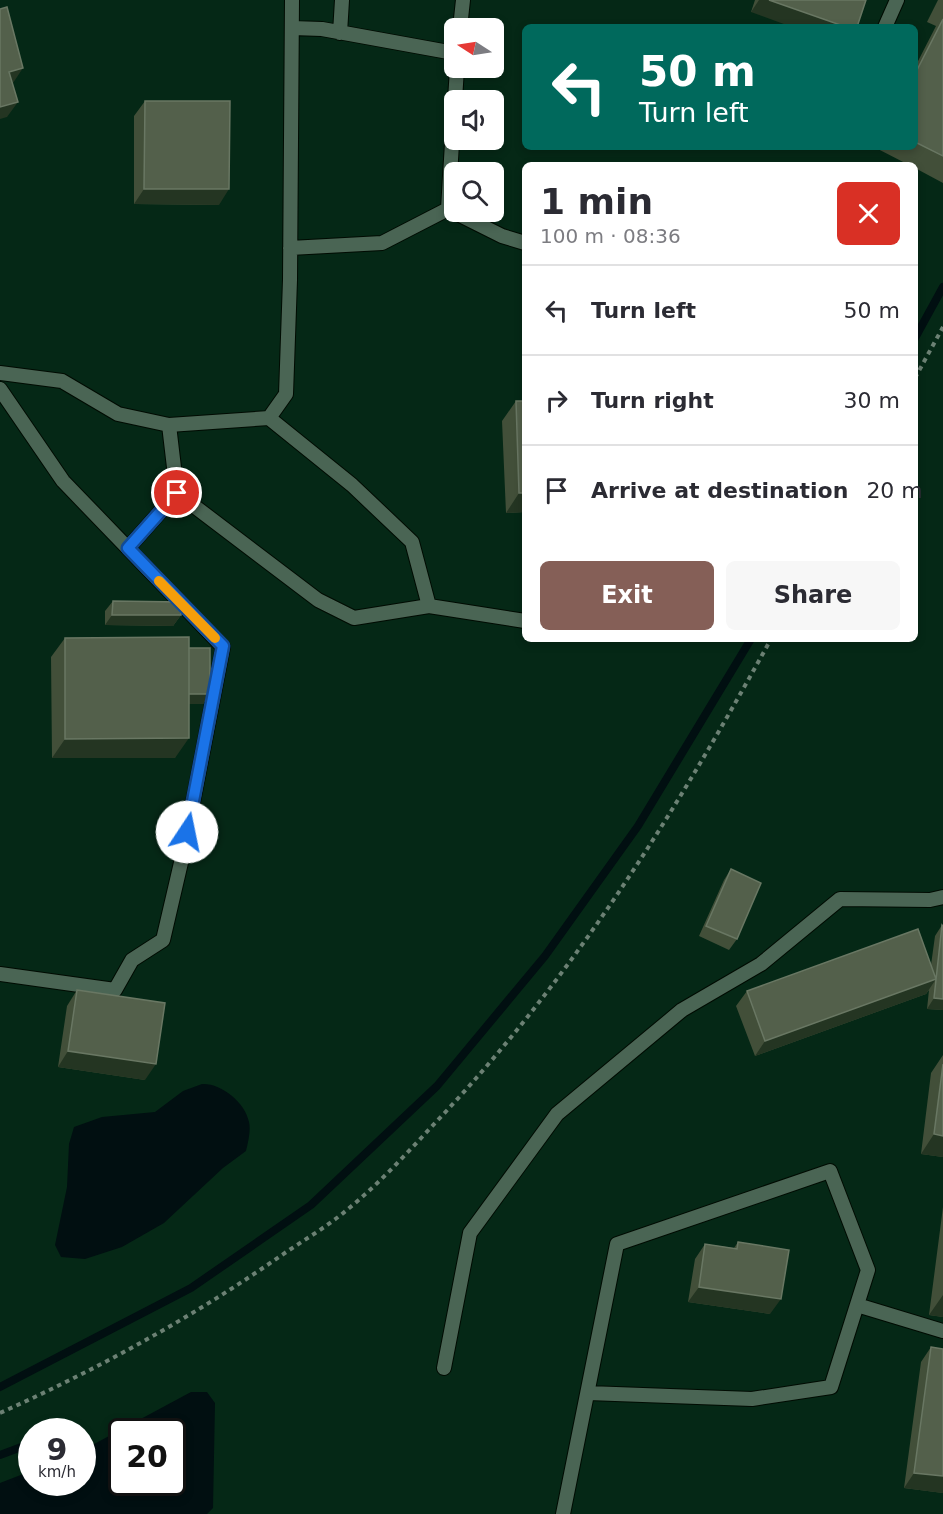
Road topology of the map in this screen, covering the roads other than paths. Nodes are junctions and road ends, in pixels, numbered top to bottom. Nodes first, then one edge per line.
1 (292, 0) edge
2 (342, 0) edge
3 (463, 0) edge
4 (897, 0) edge
5 (461, 18) edge
6 (886, 24) edge
7 (292, 28) junction
8 (340, 33) junction
9 (444, 51) edge
10 (444, 211) edge
11 (474, 222) edge
12 (522, 242) edge
13 (290, 248) junction
14 (0, 373) edge
15 (0, 389) edge
16 (268, 418) junction
17 (169, 425) junction
18 (177, 493) junction
19 (128, 548) junction
20 (429, 606) junction
21 (522, 621) edge
22 (943, 897) edge
23 (0, 974) edge
24 (857, 1305) junction
25 (943, 1331) edge
26 (444, 1368) dead end
27 (588, 1393) junction
28 (563, 1514) edge

1 - 7 lane
2 - 8 lane
3 - 5 lane
4 - 6 lane
7 - 8 lane
7 - 13 lane
8 - 9 lane
10 - 13 lane
11 - 12 lane
13 - 16 lane
14 - 17 lane
15 - 19 lane
16 - 17 lane
16 - 20 lane
17 - 18 lane
18 - 19 lane
18 - 20 lane
19 - 23 lane
20 - 21 lane
22 - 26 lane
24 - 25 lane
24 - 27 lane
24 - 27 lane
27 - 28 lane

